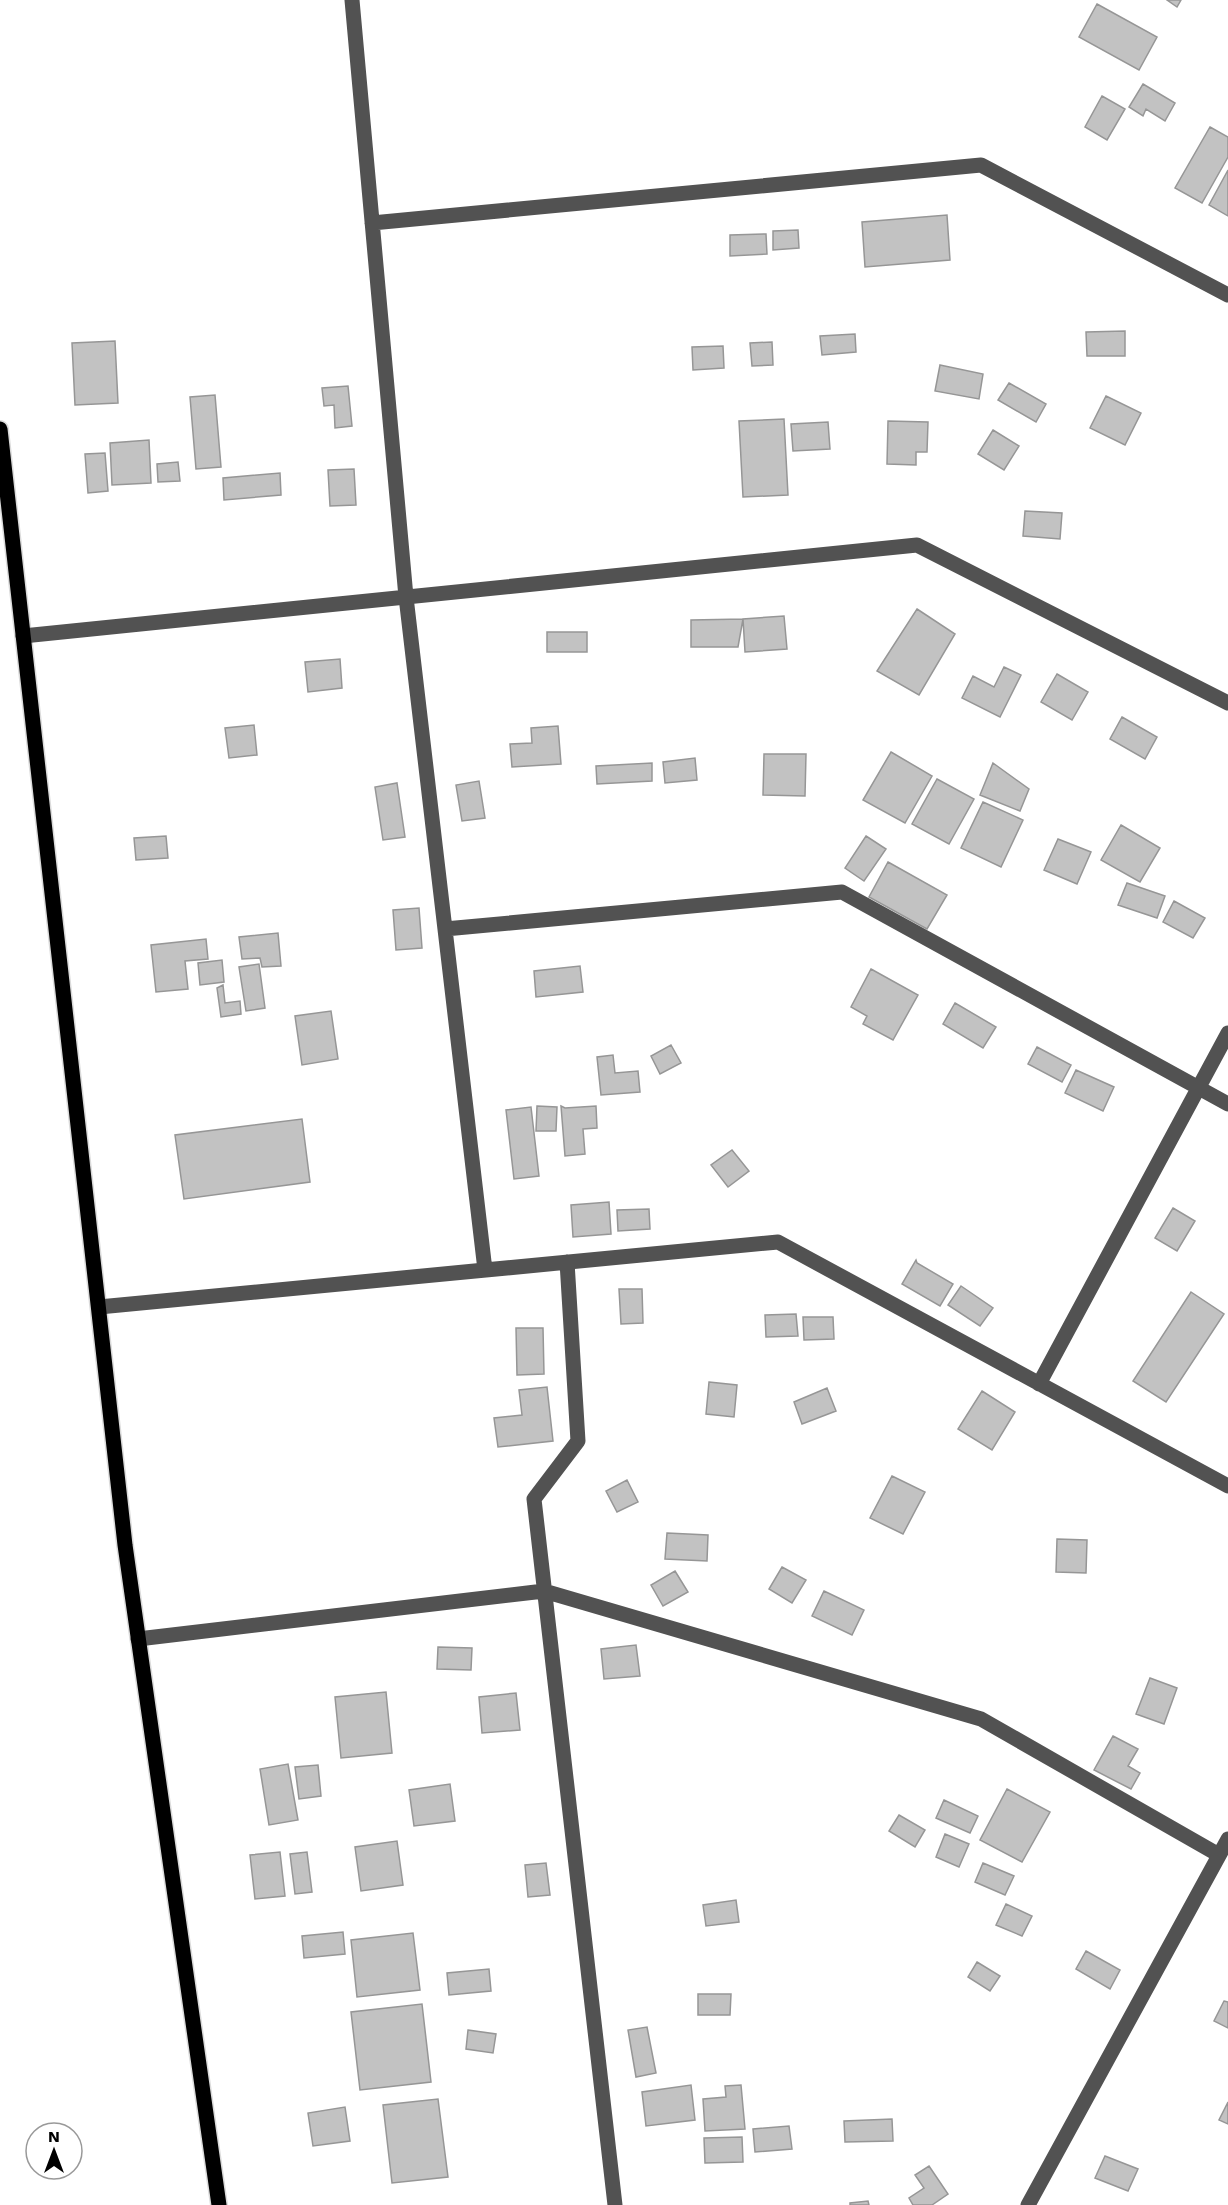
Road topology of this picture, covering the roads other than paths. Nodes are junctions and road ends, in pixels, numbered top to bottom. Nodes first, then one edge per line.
1 (352, 0) edge
2 (372, 223) junction
3 (1228, 295) edge
4 (0, 429) edge
5 (406, 597) junction
6 (23, 636) junction
7 (1228, 703) edge
8 (445, 929) junction
9 (1228, 1033) edge
10 (1199, 1089) junction
11 (1228, 1104) edge
12 (567, 1262) junction
13 (485, 1270) junction
14 (99, 1307) junction
15 (1039, 1384) junction
16 (1228, 1486) edge
17 (544, 1591) junction
18 (138, 1639) junction
19 (1228, 1839) edge
20 (1219, 1855) junction
21 (219, 2205) edge
22 (615, 2205) edge
23 (1029, 2205) edge

1 - 2 street
2 - 3 street
2 - 5 street
4 - 6 main road
5 - 6 street
5 - 7 street
5 - 8 street
6 - 14 main road
8 - 10 street
8 - 13 street
9 - 10 street
10 - 11 street
10 - 15 street
12 - 13 street
12 - 15 street
12 - 17 street
13 - 14 street
14 - 18 main road
15 - 16 street
17 - 18 street
17 - 20 street
17 - 22 street
18 - 21 main road
19 - 20 street
20 - 23 street

